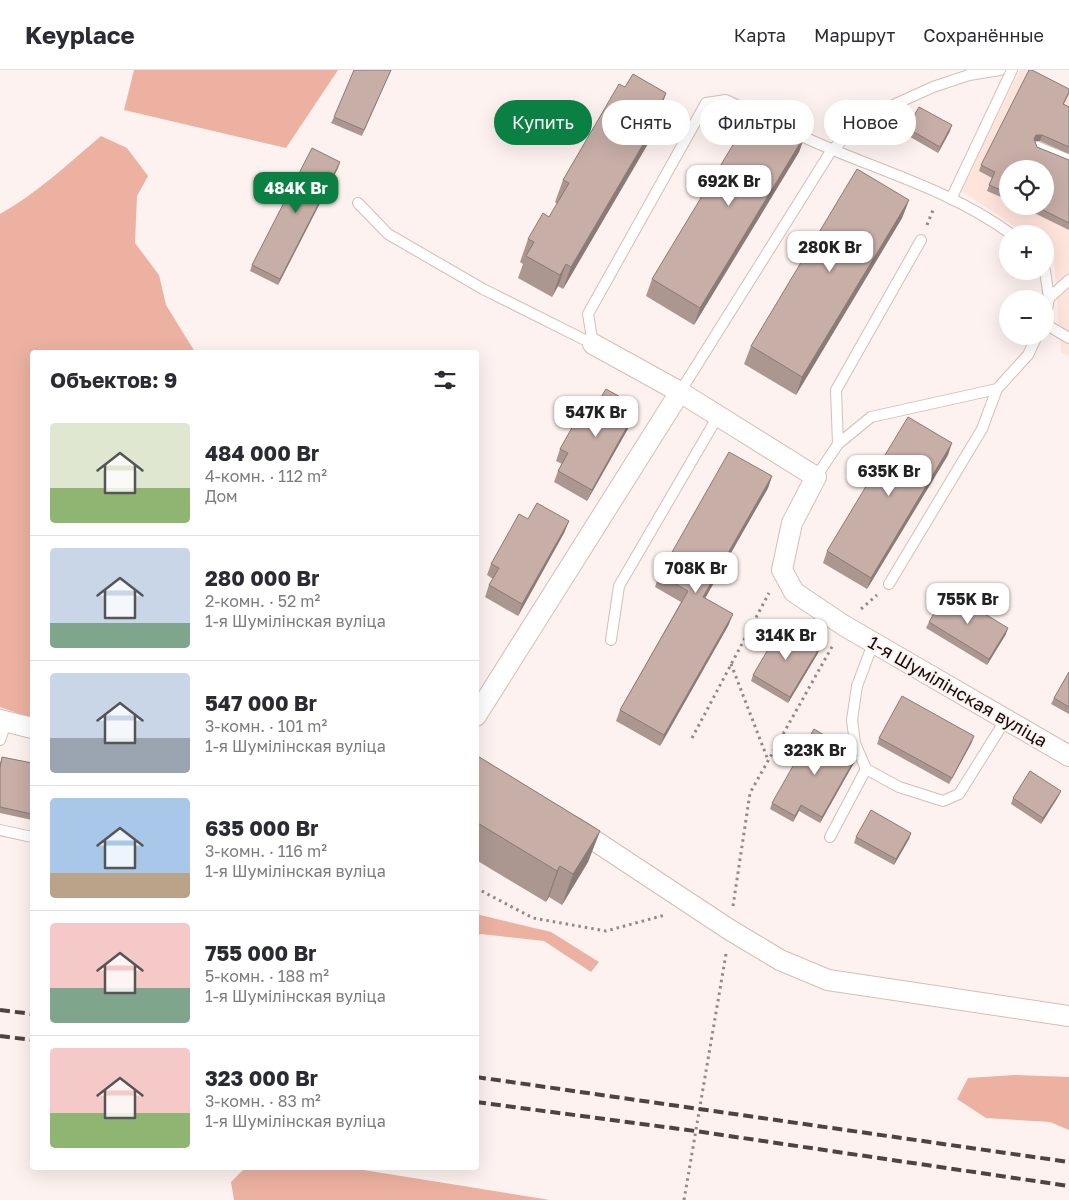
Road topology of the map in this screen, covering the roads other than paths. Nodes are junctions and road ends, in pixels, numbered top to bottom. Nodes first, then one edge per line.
1 (1000, 70) edge
2 (1012, 70) edge
3 (700, 114) edge
4 (814, 143) edge
5 (1038, 147) edge
6 (831, 151) junction
7 (1069, 160) edge
8 (951, 199) junction
9 (358, 203) dead end
10 (999, 227) edge
11 (921, 240) road end
12 (1069, 280) edge
13 (1054, 294) edge
14 (1054, 329) edge
15 (1069, 338) edge
16 (593, 344) junction
17 (1033, 345) edge
18 (997, 389) junction
19 (680, 392) junction
20 (718, 416) junction
21 (838, 444) junction
22 (816, 477) junction
23 (889, 584) road end
24 (611, 640) dead end
25 (874, 641) junction
26 (479, 711) edge
27 (1006, 719) junction
28 (2, 728) edge
29 (30, 728) edge
30 (1069, 756) edge
31 (866, 769) junction
32 (557, 816) edge
33 (0, 830) edge
34 (30, 837) edge
35 (830, 837) dead end
36 (1069, 1016) edge

1 - 6 lane
2 - 8 lane
3 - 16 lane
4 - 6 lane
5 - 7 lane
6 - 8 lane
6 - 19 lane
8 - 10 lane
9 - 16 lane
11 - 21 lane
12 - 13 lane
14 - 15 lane
16 - 19 street
17 - 18 lane
18 - 21 lane
18 - 23 lane
19 - 20 street
19 - 26 street
20 - 22 street
20 - 24 lane
21 - 22 lane
22 - 25 street, 1-я Шумілінская вуліца
25 - 27 street, 1-я Шумілінская вуліца
25 - 31 lane
27 - 30 street, 1-я Шумілінская вуліца
27 - 31 lane
28 - 29 street
31 - 35 lane
32 - 36 street
33 - 34 lane

